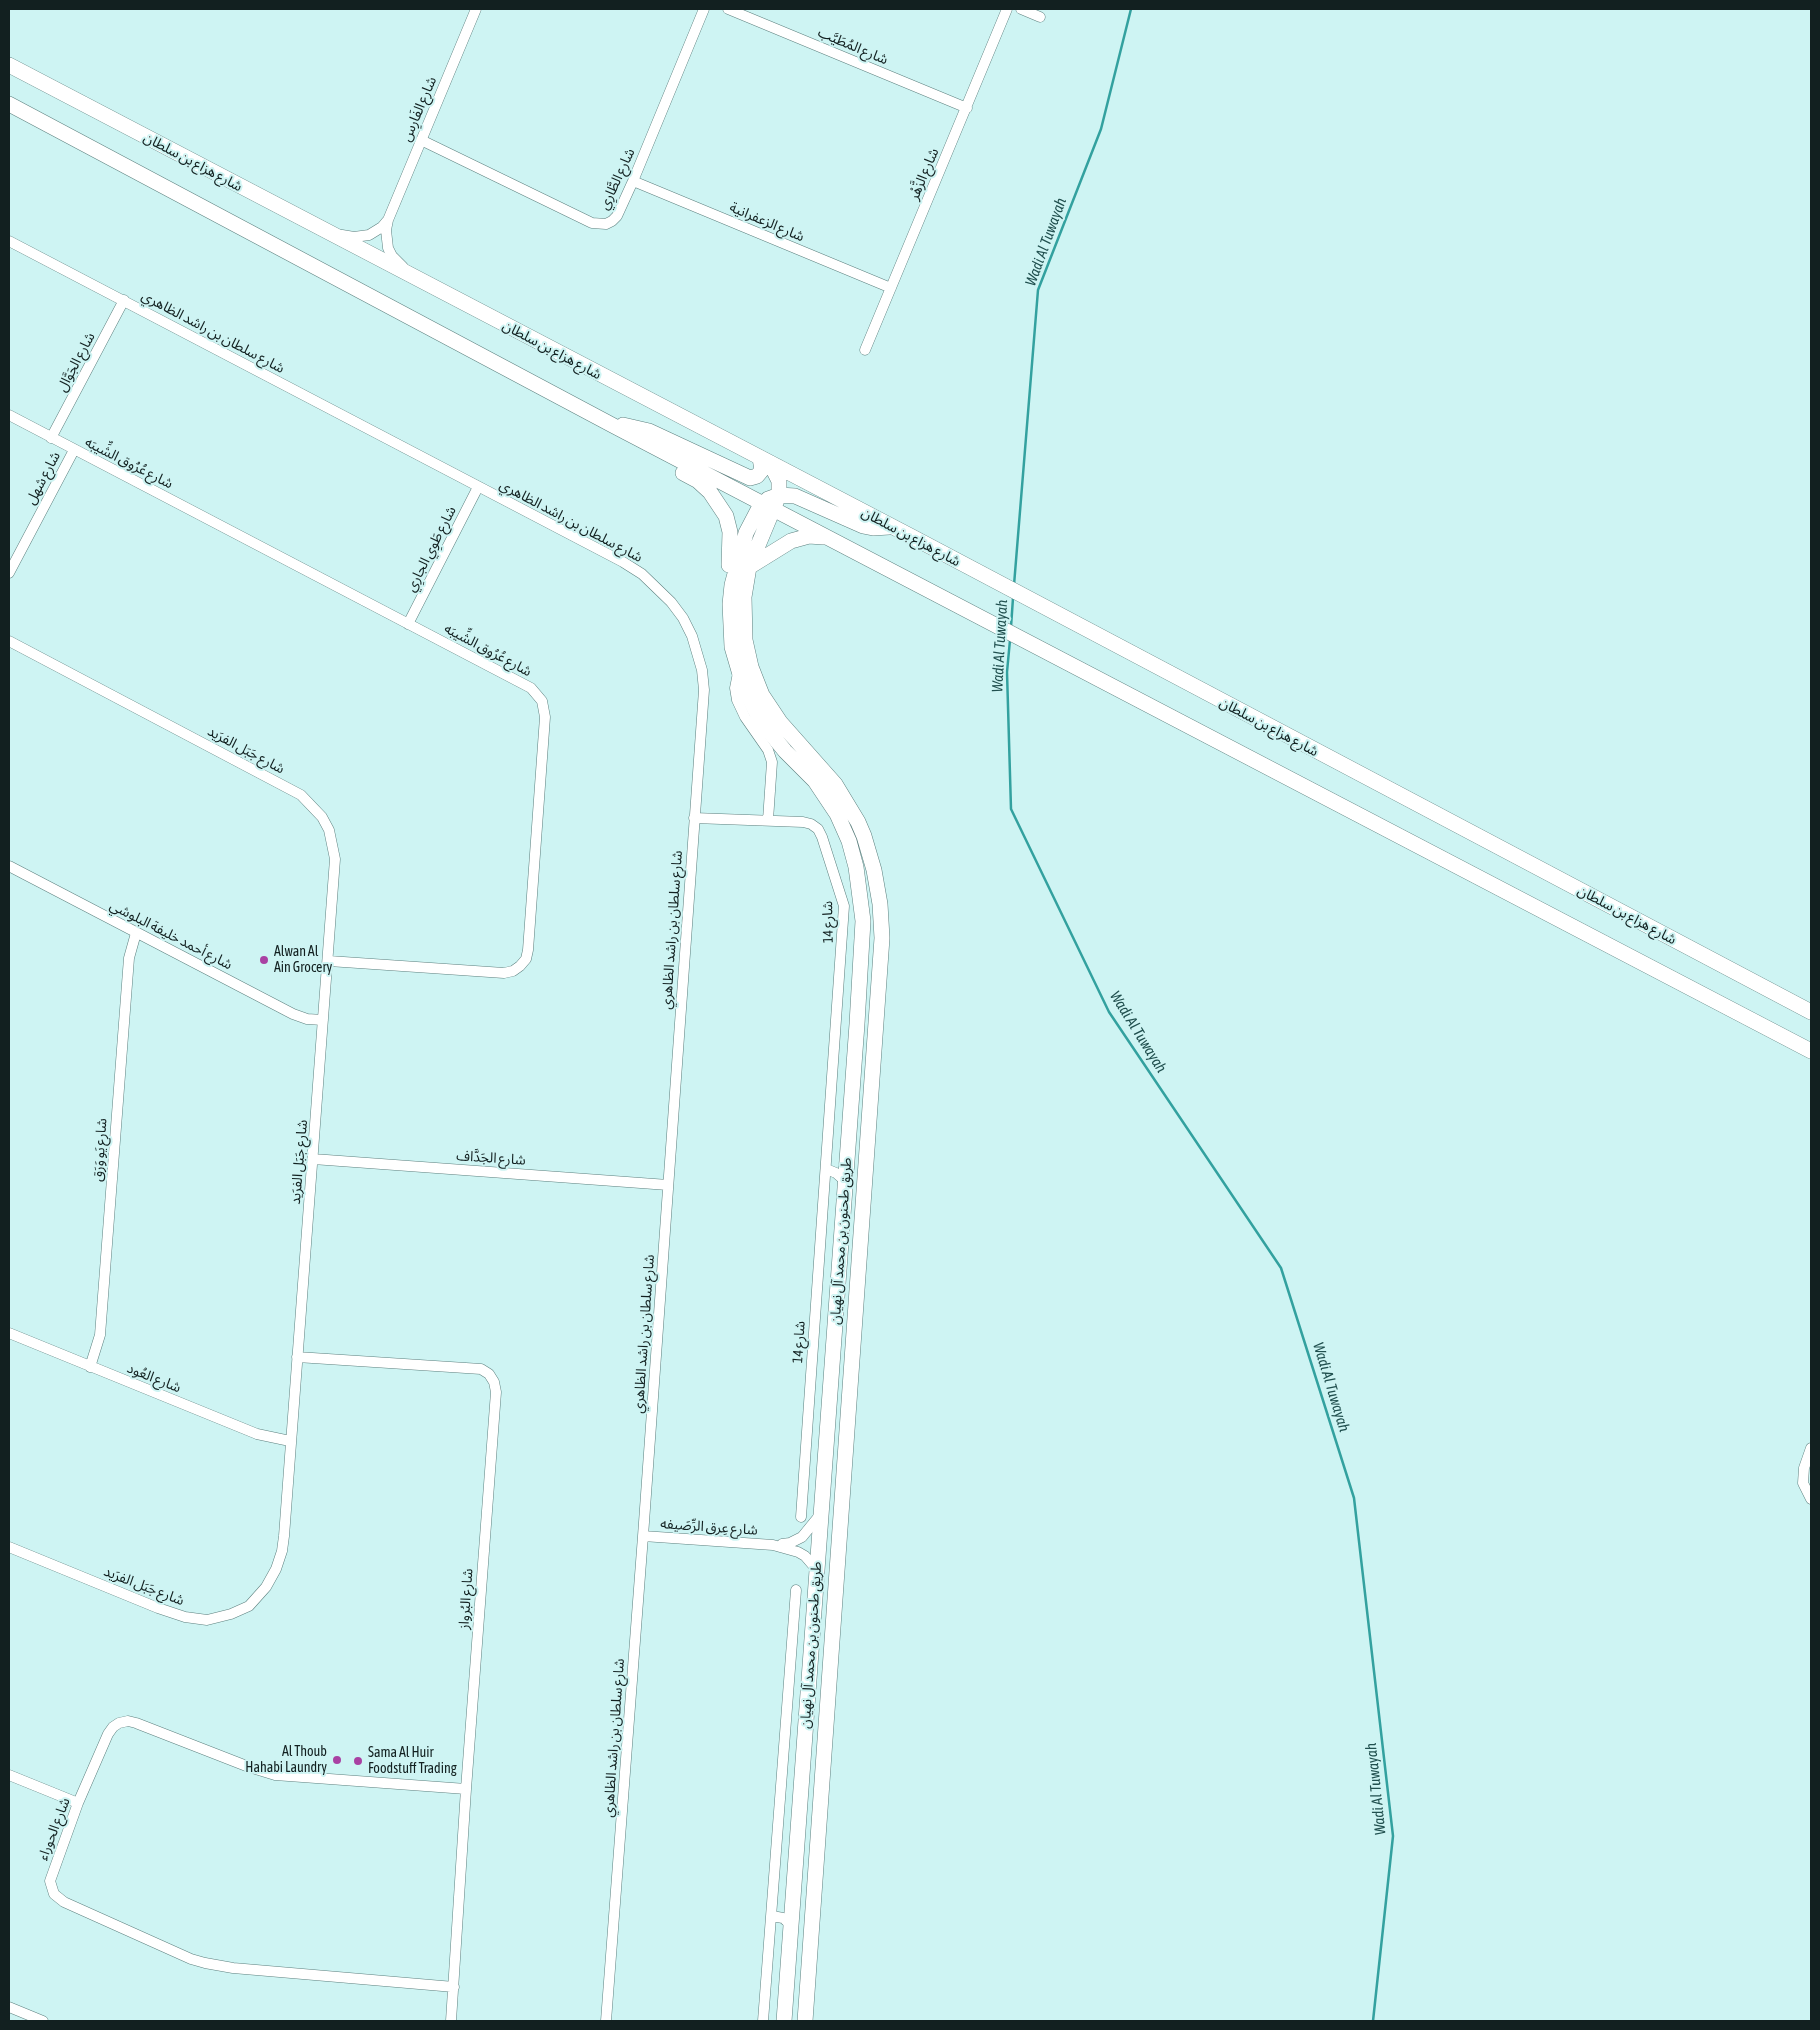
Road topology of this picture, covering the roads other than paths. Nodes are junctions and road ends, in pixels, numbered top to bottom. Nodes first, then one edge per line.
1 (476, 9) edge
2 (704, 9) edge
3 (728, 9) edge
4 (1007, 9) edge
5 (1021, 9) edge
6 (1040, 17) dead end
7 (9, 65) edge
8 (9, 104) edge
9 (967, 108) junction
10 (421, 140) junction
11 (633, 181) junction
12 (388, 220) junction
13 (326, 231) junction
14 (9, 241) edge
15 (423, 283) junction
16 (891, 288) junction
17 (124, 300) junction
18 (865, 350) dead end
19 (9, 415) edge
20 (614, 426) junction
21 (52, 438) junction
22 (74, 450) junction
23 (765, 461) junction
24 (478, 487) junction
25 (771, 503) junction
26 (892, 527) junction
27 (827, 537) junction
28 (749, 567) junction
29 (9, 573) edge
30 (729, 619) junction
31 (408, 624) junction
32 (9, 641) edge
33 (738, 673) junction
34 (694, 818) junction
35 (768, 820) junction
36 (9, 866) edge
37 (136, 933) junction
38 (329, 961) junction
39 (1811, 1012) edge
40 (323, 1020) junction
41 (857, 1024) junction
42 (1811, 1051) edge
43 (869, 1140) junction
44 (848, 1141) junction
45 (828, 1145) junction
46 (313, 1159) junction
47 (826, 1169) junction
48 (845, 1181) junction
49 (668, 1185) junction
50 (9, 1333) edge
51 (297, 1357) junction
52 (90, 1367) junction
53 (290, 1441) junction
54 (1811, 1448) edge
55 (1811, 1499) edge
56 (821, 1514) junction
57 (801, 1517) dead end
58 (643, 1536) junction
59 (773, 1545) junction
60 (9, 1547) edge
61 (817, 1570) junction
62 (796, 1590) dead end
63 (9, 1775) edge
64 (466, 1789) junction
65 (78, 1804) junction
66 (798, 1820) junction
67 (793, 1903) junction
68 (772, 1913) junction
69 (792, 1925) junction
70 (810, 1944) junction
71 (454, 1987) junction
72 (9, 2007) edge
73 (43, 2021) edge
74 (451, 2021) edge
75 (606, 2021) edge
76 (764, 2021) edge
77 (784, 2021) edge
78 (805, 2021) edge

1 - 10 street, شارع الفَارِس
2 - 11 street, شارع الطَّارِي
3 - 9 street, شارع المُطَيَّب
4 - 9 street, شارع الزَّهْر
5 - 6 street
7 - 13 main road, شارع هزاع بن سلطان
8 - 20 main road
9 - 16 street, شارع الزَّهْر
10 - 11 street, شارع الطَّارِي
10 - 12 street, شارع الفَارِس
11 - 16 street, شارع الزعفرانية
12 - 13 street
12 - 15 street, شارع الفَارِس
13 - 15 main road, شارع هزاع بن سلطان
14 - 17 street, شارع سلطان بن راشد الظاهري
15 - 23 main road, شارع هزاع بن سلطان
16 - 18 street, شارع الزَّهْر
17 - 21 street, شارع الجَوَّال
17 - 24 street, شارع سلطان بن راشد الظاهري
19 - 21 street, شارع عُرُوق الشِّيبَه
20 - 23 main road
20 - 25 main road
20 - 30 main road
21 - 22 street, شارع عُرُوق الشِّيبَه
22 - 29 street, شارع شهل
22 - 31 street, شارع عُرُوق الشِّيبَه
23 - 25 main road
23 - 26 main road, شارع هزاع بن سلطان
24 - 31 street, شارع طَوِي الجارِي
24 - 34 street, شارع سلطان بن راشد الظاهري
25 - 26 main road
25 - 27 main road
25 - 28 main road, طريق طحنون بن محمد آل نهيان
25 - 30 main road, طريق طحنون بن محمد آل نهيان
26 - 39 main road, شارع هزاع بن سلطان
27 - 28 main road
27 - 42 main road
28 - 43 main road, طريق طحنون بن محمد آل نهيان
30 - 33 main road, طريق طحنون بن محمد آل نهيان
31 - 38 street, شارع عُرُوق الشِّيبَه
32 - 38 street, شارع جَبَل الفرَيد
33 - 35 street
33 - 41 main road, طريق طحنون بن محمد آل نهيان
34 - 35 street, شارع 14
34 - 49 street, شارع سلطان بن راشد الظاهري
35 - 45 street, شارع 14
36 - 37 street, شارع أحمد خليفة البلوشي
37 - 40 street, شارع أحمد خليفة البلوشي
37 - 52 street, شارع يَو وَرَق
38 - 40 street, شارع جَبَل الفرَيد
40 - 46 street, شارع جَبَل الفرَيد
41 - 43 main road
41 - 44 main road, طريق طحنون بن محمد آل نهيان
43 - 70 main road, طريق طحنون بن محمد آل نهيان
44 - 45 street
44 - 48 main road, طريق طحنون بن محمد آل نهيان
45 - 47 street, شارع 14
46 - 49 street, شارع الجَدَّاف
46 - 51 street, شارع جَبَل الفرَيد
47 - 48 street
47 - 57 street, شارع 14
48 - 56 main road, طريق طحنون بن محمد آل نهيان
49 - 58 street, شارع سلطان بن راشد الظاهري
50 - 52 street, شارع العُود
51 - 53 street, شارع جَبَل الفرَيد
51 - 64 street, شارع البُرواز
52 - 53 street, شارع العُود
53 - 60 street, شارع جَبَل الفرَيد
54 - 55 street
56 - 59 street, شارع عِرق الرِّصَيفه
56 - 61 main road, طريق طحنون بن محمد آل نهيان
58 - 59 street, شارع عِرق الرِّصَيفه
58 - 75 street, شارع سلطان بن راشد الظاهري
59 - 61 street, شارع عِرق الرِّصَيفه
61 - 66 main road, طريق طحنون بن محمد آل نهيان
62 - 68 street
63 - 65 street
64 - 65 street, شارع الحوراء
64 - 71 street, شارع البُرواز
65 - 71 street, شارع الحوراء
66 - 67 main road, طريق طحنون بن محمد آل نهيان
66 - 70 main road
67 - 68 street
67 - 69 main road, طريق طحنون بن محمد آل نهيان
68 - 69 street
68 - 76 street
69 - 77 main road, طريق طحنون بن محمد آل نهيان
70 - 78 main road, طريق طحنون بن محمد آل نهيان
71 - 74 street, شارع البُرواز
72 - 73 street

